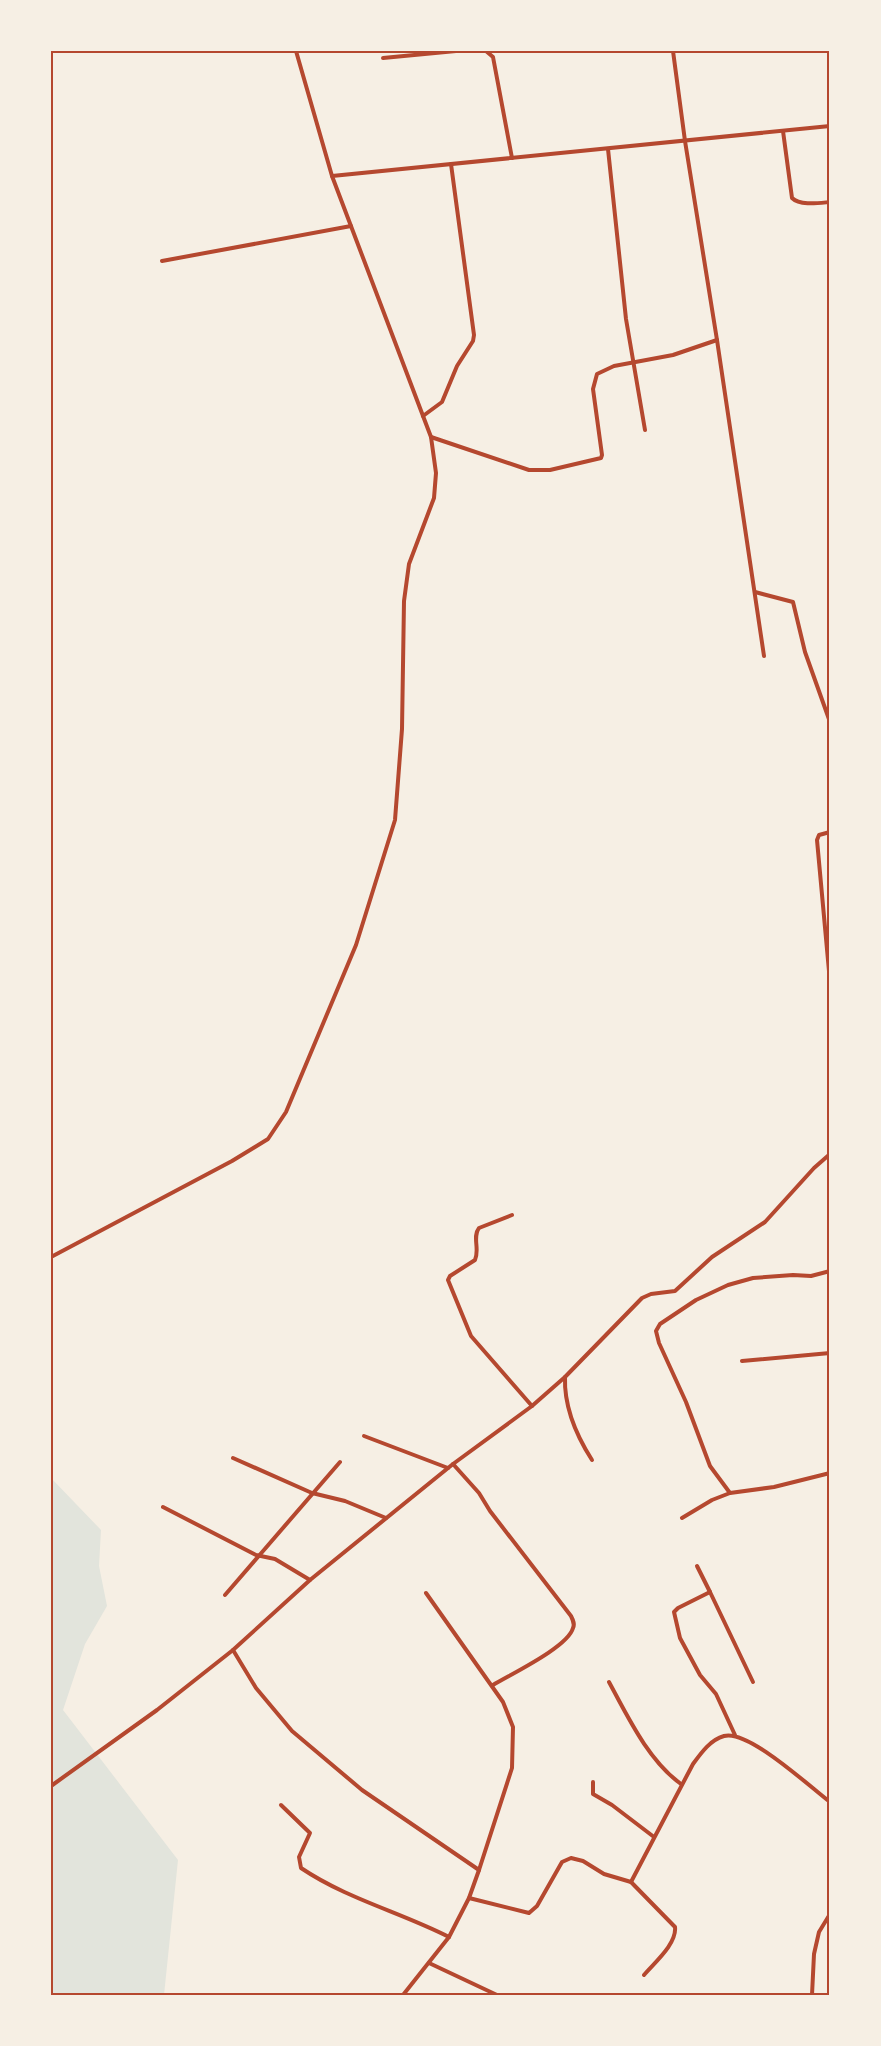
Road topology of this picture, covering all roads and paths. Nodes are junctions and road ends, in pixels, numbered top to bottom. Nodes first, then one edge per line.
1 (296, 51) edge
2 (456, 51) edge
3 (486, 51) edge
4 (673, 51) edge
5 (383, 58) dead end
6 (830, 126) edge
7 (783, 131) junction
8 (685, 142) junction
9 (608, 149) junction
10 (512, 158) junction
11 (451, 164) junction
12 (332, 176) junction
13 (830, 202) edge
14 (351, 226) junction
15 (162, 261) dead end
16 (718, 340) junction
17 (633, 361) junction
18 (423, 416) junction
19 (645, 430) dead end
20 (431, 437) junction
21 (755, 592) junction
22 (764, 656) dead end
23 (830, 722) edge
24 (830, 832) edge
25 (830, 982) edge
26 (830, 1154) edge
27 (512, 1215) dead end
28 (51, 1257) edge
29 (830, 1271) edge
30 (830, 1353) edge
31 (742, 1361) dead end
32 (565, 1377) junction
33 (532, 1406) junction
34 (364, 1436) dead end
35 (233, 1458) dead end
36 (592, 1460) dead end
37 (340, 1462) dead end
38 (453, 1464) junction
39 (448, 1468) junction
40 (830, 1473) edge
41 (312, 1493) junction
42 (730, 1493) junction
43 (163, 1507) dead end
44 (386, 1518) junction
45 (682, 1518) dead end
46 (260, 1555) junction
47 (697, 1566) dead end
48 (310, 1580) junction
49 (710, 1592) junction
50 (426, 1593) dead end
51 (225, 1595) dead end
52 (233, 1650) junction
53 (609, 1682) dead end
54 (753, 1682) dead end
55 (493, 1685) junction
56 (735, 1735) junction
57 (593, 1782) dead end
58 (681, 1784) junction
59 (51, 1786) edge
60 (830, 1802) edge
61 (281, 1804) dead end
62 (654, 1837) junction
63 (479, 1870) junction
64 (631, 1882) junction
65 (469, 1898) junction
66 (830, 1914) edge
67 (449, 1936) junction
68 (429, 1963) junction
69 (644, 1975) dead end
70 (403, 1995) edge
71 (497, 1995) edge
72 (812, 1995) edge

1 - 12 street
2 - 5 street
3 - 10 street
4 - 8 street
6 - 7 street
7 - 8 street
7 - 13 street
8 - 9 street
8 - 16 street
9 - 10 street
9 - 17 street
10 - 11 street
11 - 12 street
11 - 18 street
12 - 14 street
14 - 15 street
14 - 18 street
16 - 17 street
16 - 21 street
17 - 19 street
17 - 20 street
18 - 20 street
20 - 28 street
21 - 22 street
21 - 23 street
24 - 25 street
26 - 32 street
27 - 33 street
29 - 42 street
30 - 31 street
32 - 33 street
32 - 36 street
33 - 38 street
34 - 39 street
35 - 41 street
37 - 41 street
38 - 39 street
38 - 55 street
39 - 44 street
40 - 42 street
41 - 44 street
41 - 46 street
42 - 45 street
43 - 46 street
44 - 48 street
46 - 48 street
46 - 51 street
47 - 49 street
48 - 52 street
49 - 54 street
49 - 56 street
50 - 55 street
52 - 59 street
52 - 63 street
53 - 58 street
55 - 63 street
56 - 58 street
56 - 60 street
57 - 62 street
58 - 62 street
61 - 67 street
62 - 64 street
63 - 65 street
64 - 65 street
64 - 69 street
65 - 67 street
66 - 72 street
67 - 68 street
68 - 70 street
68 - 71 street

